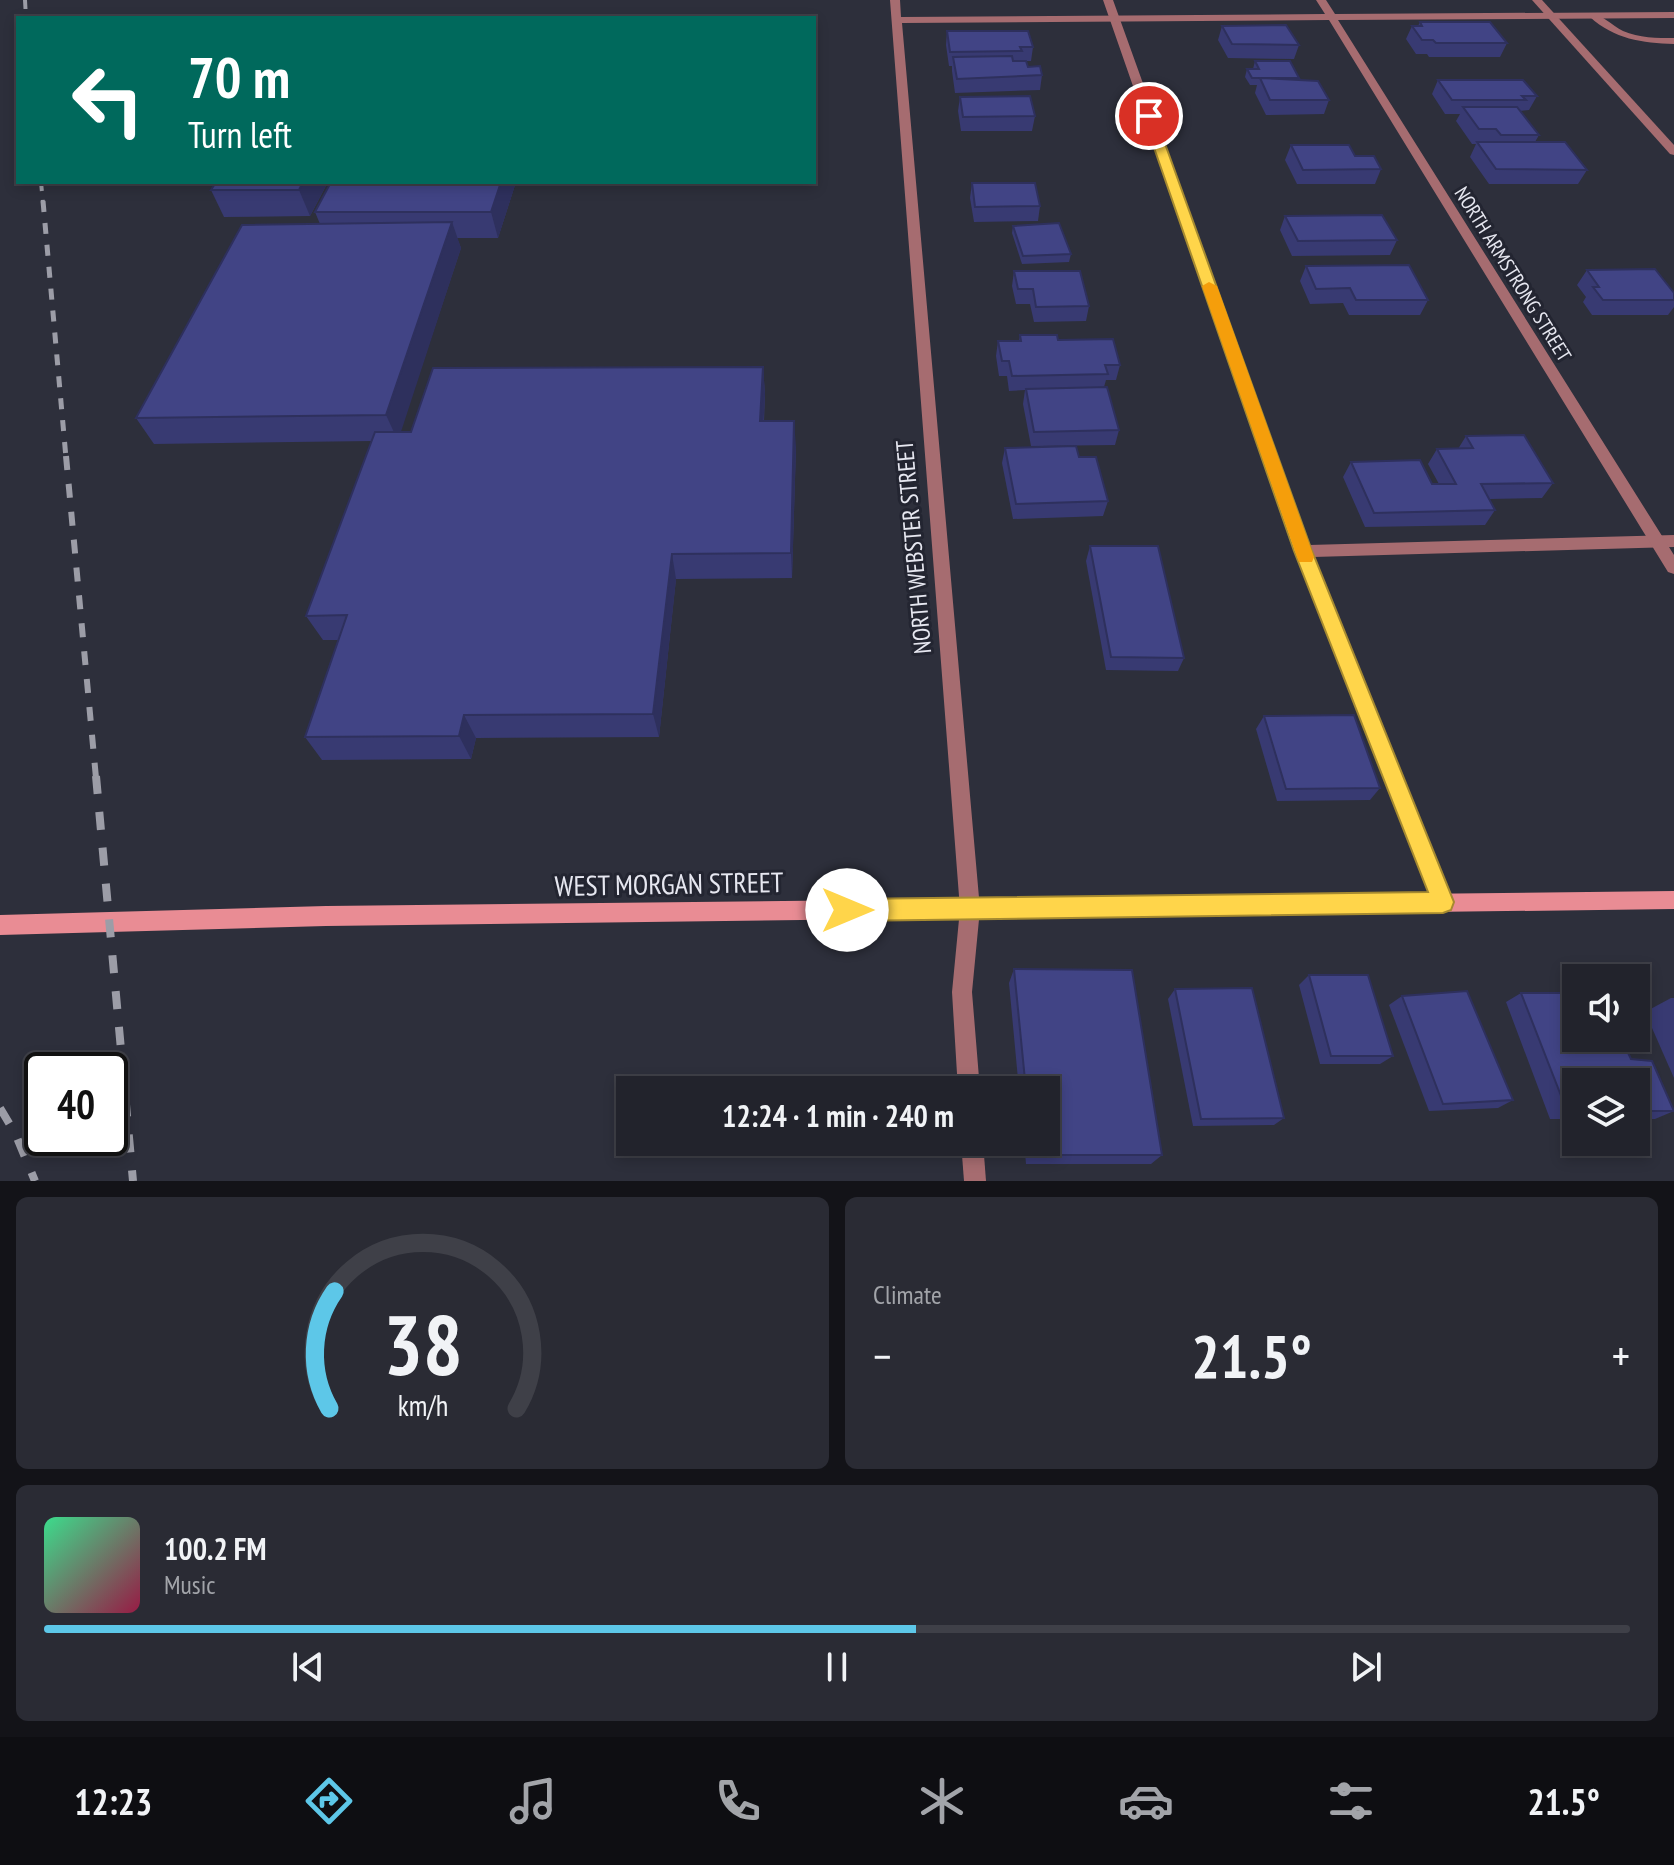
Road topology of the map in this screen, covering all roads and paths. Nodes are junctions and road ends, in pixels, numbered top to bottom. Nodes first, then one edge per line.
1 (895, 0) edge
2 (1108, 0) edge
3 (1321, 0) edge
4 (1537, 0) edge
5 (1593, 15) junction
6 (1674, 15) edge
7 (1551, 16) junction
8 (1332, 18) junction
9 (897, 20) junction
10 (1115, 20) junction
11 (1674, 41) edge
12 (1674, 152) edge
13 (1657, 541) junction
14 (1674, 541) edge
15 (1303, 551) junction
16 (1674, 568) edge
17 (1674, 900) edge
18 (1443, 902) junction
19 (970, 909) junction
20 (0, 925) edge
21 (968, 1076) edge
22 (973, 1156) edge
23 (975, 1181) edge

1 - 9 street, NORTH WEBSTER STREET
2 - 10 street
3 - 8 street, NORTH ARMSTRONG STREET
4 - 7 street
5 - 6 street
5 - 7 street
5 - 11 street
7 - 8 street
7 - 12 street
8 - 10 street
8 - 13 street, NORTH ARMSTRONG STREET
9 - 10 street
9 - 19 street, NORTH WEBSTER STREET
10 - 15 street
13 - 14 street
13 - 15 street
13 - 16 street, NORTH ARMSTRONG STREET
15 - 18 street
17 - 18 street, WEST MORGAN STREET
18 - 19 street, WEST MORGAN STREET
19 - 20 street, WEST MORGAN STREET
19 - 21 street, NORTH WEBSTER STREET
22 - 23 street

